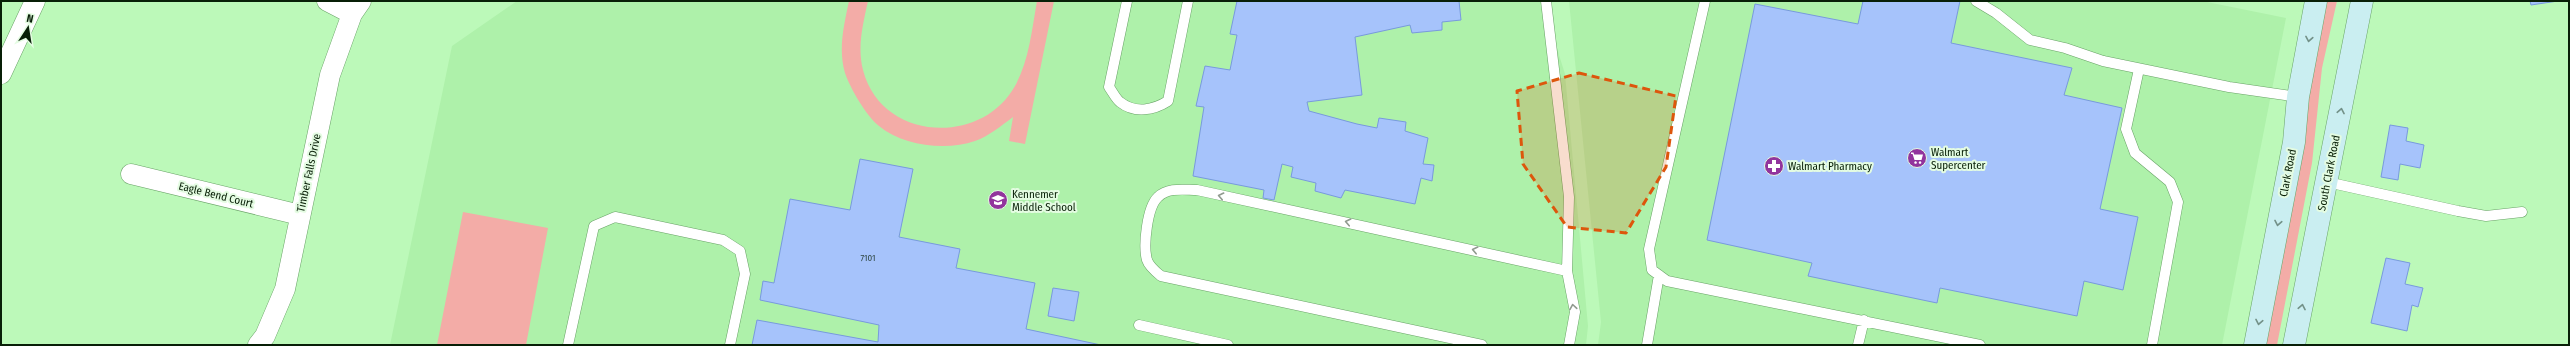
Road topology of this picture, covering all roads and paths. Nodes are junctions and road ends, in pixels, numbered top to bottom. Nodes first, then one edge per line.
1 (327, 1) edge
2 (1126, 1) edge
3 (1188, 1) edge
4 (1546, 1) edge
5 (1705, 1) edge
6 (1976, 1) edge
7 (2316, 1) edge
8 (2362, 1) edge
9 (32, 2) edge
10 (356, 8) edge
11 (2139, 69) junction
12 (1, 74) edge
13 (2298, 97) junction
14 (132, 174) dead end
15 (2327, 182) junction
16 (2522, 212) dead end
17 (300, 215) junction
18 (1567, 271) junction
19 (1659, 275) junction
20 (1864, 320) junction
21 (1139, 325) dead end
22 (258, 345) edge
23 (568, 345) edge
24 (730, 345) edge
25 (1228, 345) edge
26 (1482, 345) edge
27 (1569, 345) edge
28 (1647, 345) edge
29 (1858, 345) edge
30 (1980, 345) edge
31 (2152, 345) edge
32 (2255, 345) edge
33 (2294, 345) edge

1 - 10 street
2 - 3 lane
4 - 18 lane
5 - 19 lane
6 - 11 lane
7 -> 13 main road, Clark Road
15 -> 8 main road, South Clark Road
9 - 12 street
10 - 17 street, Timber Falls Drive
11 - 13 lane
11 - 31 lane
13 -> 32 main road, Clark Road
14 - 17 street, Eagle Bend Court
15 - 16 lane
33 -> 15 main road, South Clark Road
17 - 22 street, Timber Falls Drive
18 -> 26 lane
27 -> 18 lane
19 - 20 lane
19 - 28 lane
20 - 29 lane
20 - 30 lane
21 - 25 lane
23 - 24 lane

